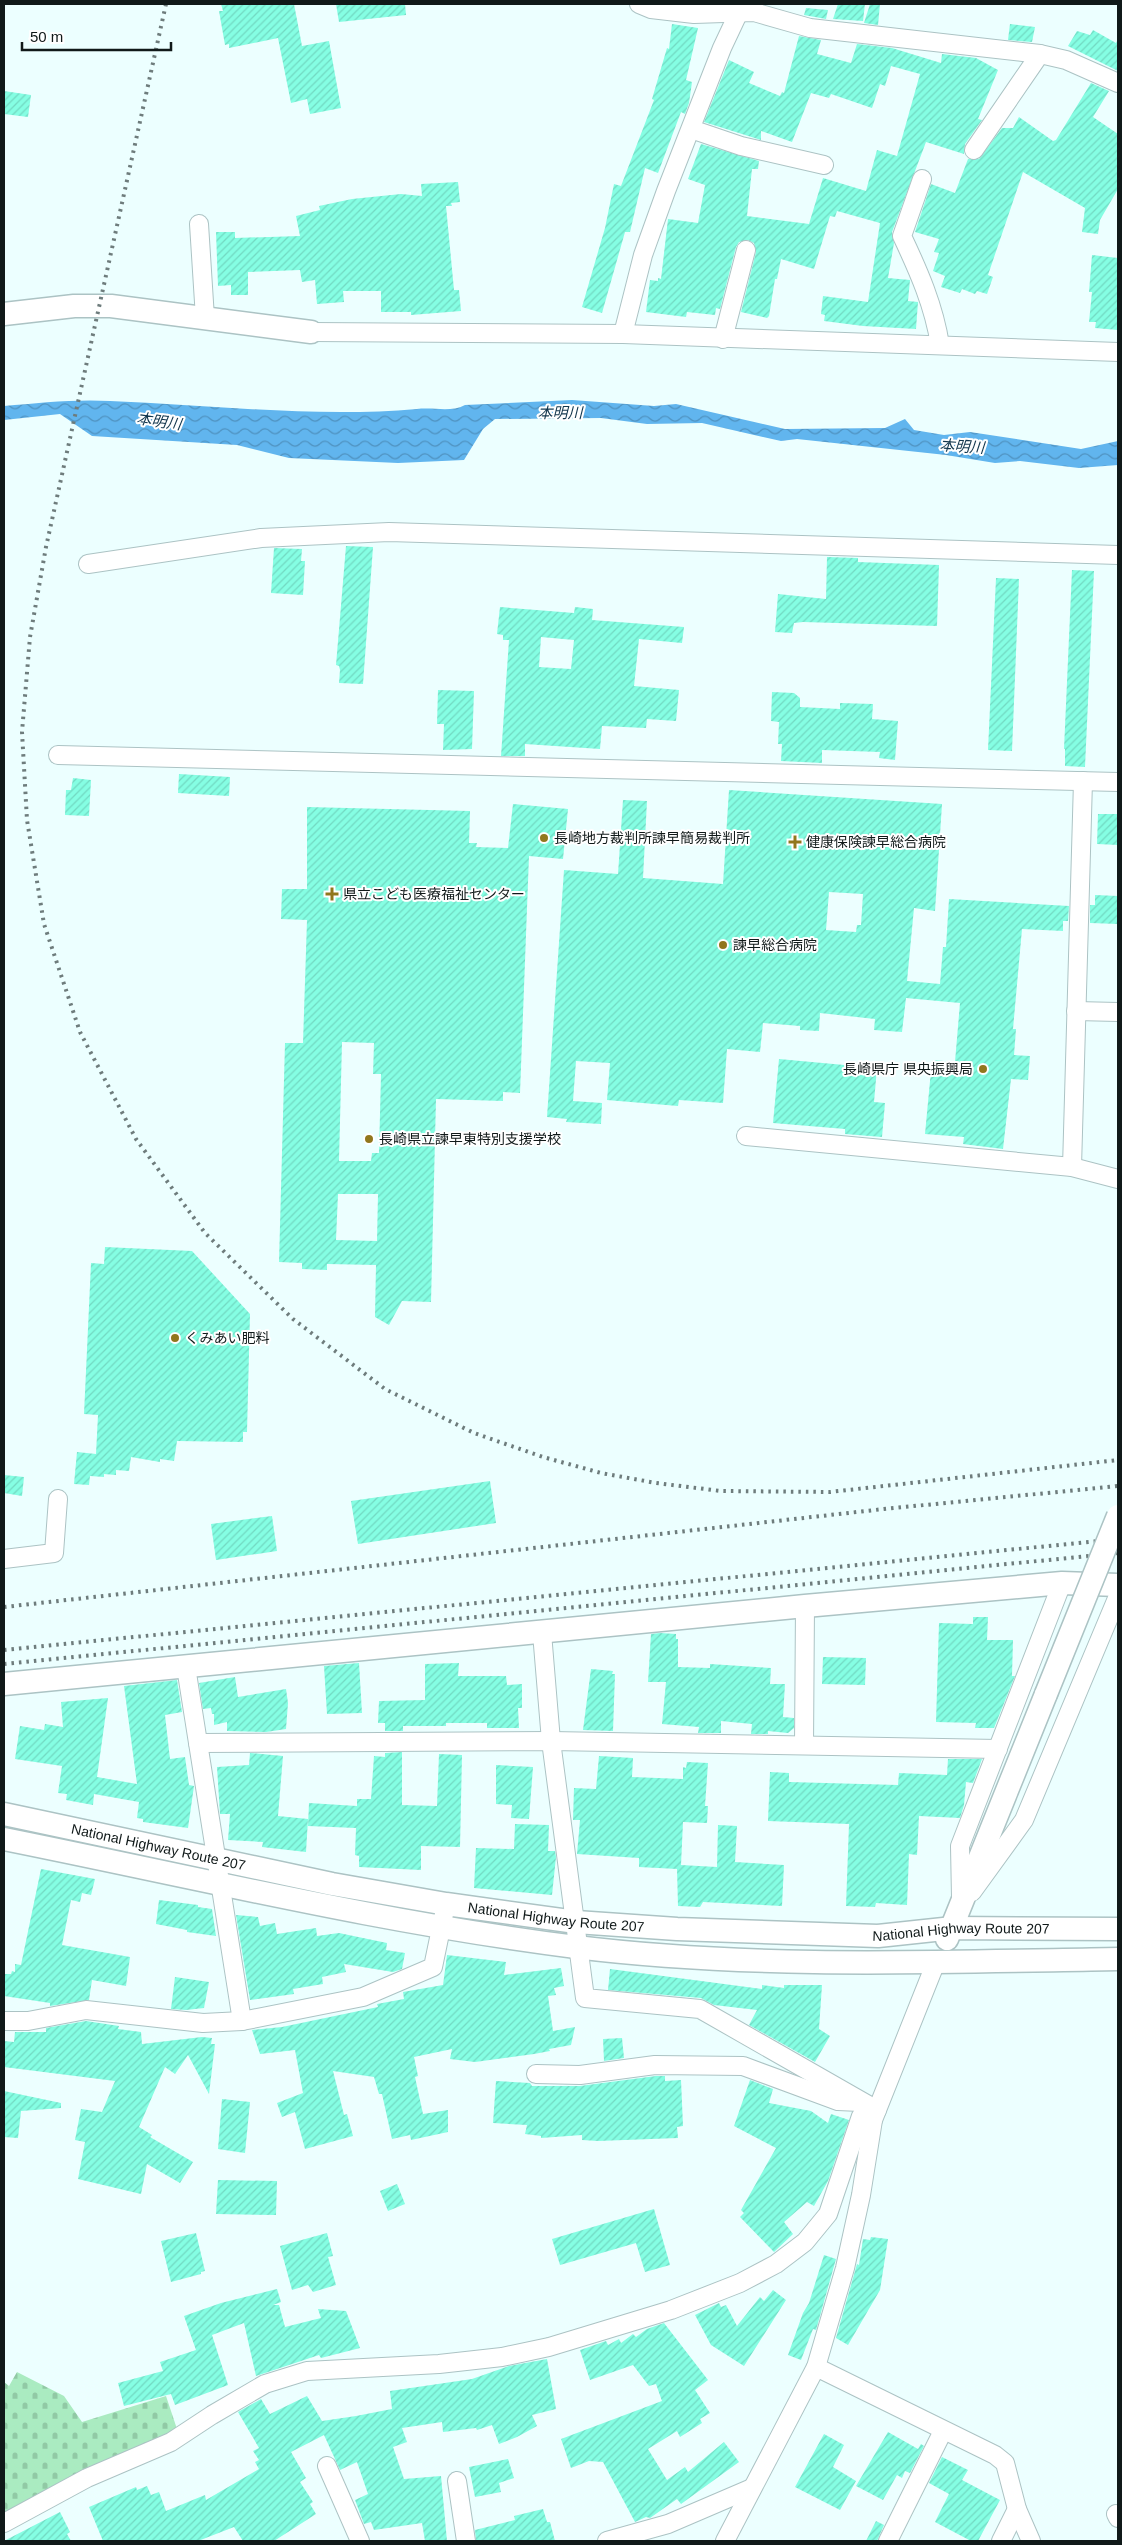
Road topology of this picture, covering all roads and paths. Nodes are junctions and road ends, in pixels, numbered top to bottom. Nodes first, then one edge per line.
1 (639, 4) edge
2 (774, 11) edge
3 (738, 14) junction
4 (1040, 54) junction
5 (1118, 83) edge
6 (691, 128) junction
7 (974, 150) dead end
8 (824, 165) dead end
9 (922, 179) dead end
10 (199, 224) dead end
11 (746, 250) dead end
12 (4, 314) edge
13 (205, 318) junction
14 (311, 332) joint
15 (623, 334) junction
16 (723, 339) junction
17 (940, 346) junction
18 (1118, 352) edge
19 (1118, 555) edge
20 (88, 564) dead end
21 (58, 755) dead end
22 (1083, 781) junction
23 (1118, 782) edge
24 (1076, 1011) junction
25 (1118, 1012) edge
26 (746, 1136) dead end
27 (1072, 1167) junction
28 (1118, 1178) edge
29 (58, 1499) dead end
30 (1118, 1516) edge
31 (4, 1559) edge
32 (1062, 1583) junction
33 (1118, 1585) edge
34 (1118, 1596) edge
35 (805, 1606) junction
36 (542, 1633) junction
37 (186, 1667) junction
38 (4, 1684) edge
39 (551, 1741) junction
40 (198, 1743) junction
41 (804, 1746) junction
42 (998, 1749) junction
43 (4, 1814) edge
44 (4, 1839) edge
45 (216, 1858) junction
46 (220, 1883) junction
47 (446, 1904) junction
48 (962, 1906) junction
49 (576, 1922) junction
50 (953, 1928) junction
51 (441, 1929) junction
52 (1118, 1929) edge
53 (579, 1947) junction
54 (1118, 1959) edge
55 (936, 1962) junction
56 (4, 2021) edge
57 (242, 2021) junction
58 (536, 2074) dead end
59 (871, 2111) junction
60 (816, 2367) junction
61 (943, 2431) junction
62 (327, 2466) dead end
63 (457, 2481) dead end
64 (752, 2488) junction
65 (1017, 2509) junction
66 (4, 2524) edge
67 (360, 2541) edge
68 (466, 2541) edge
69 (607, 2541) edge
70 (725, 2541) edge
71 (888, 2541) edge
72 (1001, 2541) edge
73 (1031, 2541) edge

1 - 3 street
2 - 3 street
2 - 4 street
3 - 6 street
4 - 5 street
4 - 7 street
6 - 8 street
6 - 15 street
9 - 17 street
10 - 13 street
11 - 16 street
12 - 13 street
13 - 14 street
14 - 15 street
15 - 16 street
16 - 17 street
17 - 18 street
19 - 20 street
21 - 22 street
22 - 23 street
22 - 24 street
24 - 25 street
24 - 27 street
26 - 27 street
27 - 28 street
29 - 31 street
30 - 48 street, bridge
32 - 33 street
32 - 35 street
32 - 42 street
34 - 48 street
35 - 36 street
35 - 41 street
36 - 37 street
36 - 39 street
37 - 38 street
37 - 40 street
39 - 40 street
39 - 41 street
39 - 49 street
40 - 45 street
41 - 42 street
42 - 48 street
43 - 45 street, National Highway Route 207
44 - 46 street
45 - 46 street
45 - 47 street, National Highway Route 207
46 - 51 street
46 - 57 street
47 - 49 street, National Highway Route 207
47 - 51 street
48 - 50 street
49 - 50 street, National Highway Route 207
49 - 53 street
50 - 52 street, National Highway Route 207
50 - 55 street
51 - 53 street
51 - 57 street
53 - 55 street
53 - 59 street
54 - 55 street
55 - 59 street
56 - 57 street
58 - 59 street
59 - 60 street
59 - 66 street
60 - 61 street
60 - 64 street
61 - 65 street
61 - 71 street
62 - 67 street
63 - 68 street
64 - 69 street
64 - 70 street
65 - 72 street
65 - 73 street

